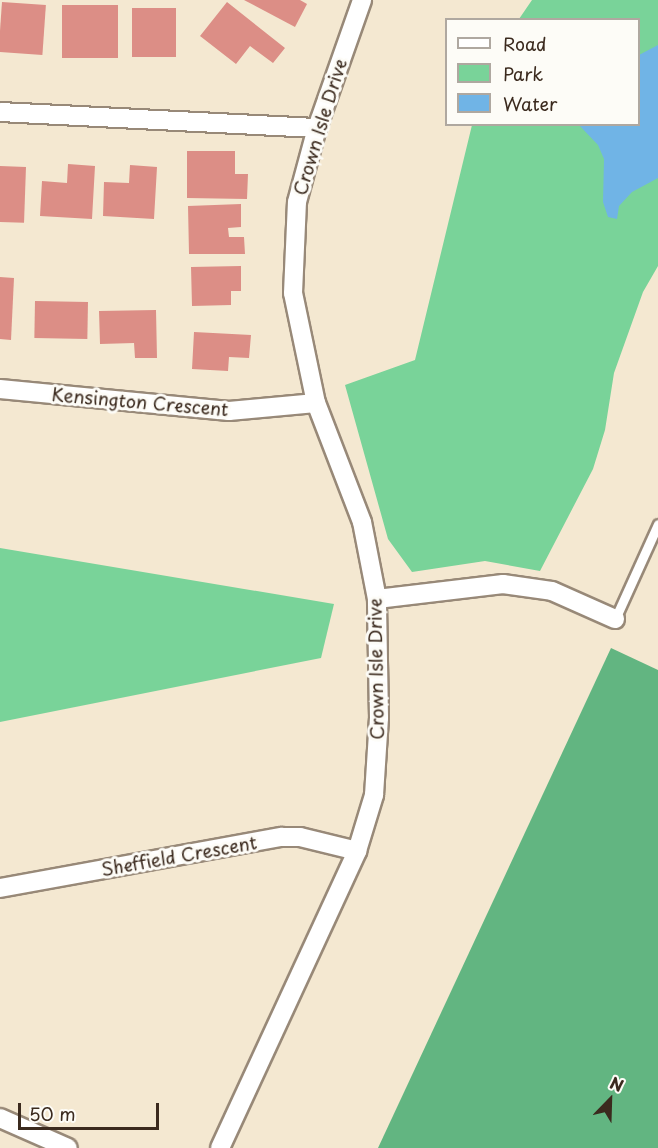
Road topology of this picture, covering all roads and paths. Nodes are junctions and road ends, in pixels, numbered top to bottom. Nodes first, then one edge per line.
1 (362, 0) edge
2 (0, 112) edge
3 (316, 128) junction
4 (0, 389) edge
5 (316, 403) junction
6 (658, 524) edge
7 (377, 599) junction
8 (615, 619) joint
9 (357, 851) junction
10 (0, 888) edge
11 (0, 1118) edge
12 (68, 1148) edge
13 (220, 1148) edge

1 - 3 street, Crown Isle Drive
2 - 3 street
3 - 5 street, Crown Isle Drive
4 - 5 street, Kensington Crescent
5 - 7 street, Crown Isle Drive
6 - 8 lane
7 - 8 street
7 - 9 street, Crown Isle Drive
9 - 10 street, Sheffield Crescent
9 - 13 street, Crown Isle Drive
11 - 12 street

